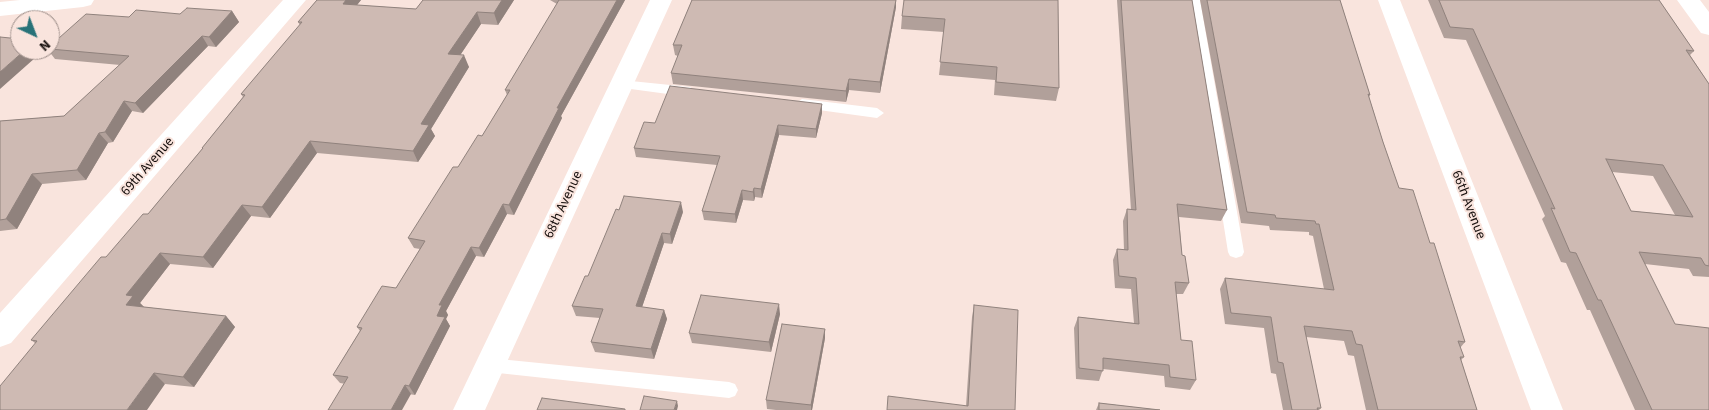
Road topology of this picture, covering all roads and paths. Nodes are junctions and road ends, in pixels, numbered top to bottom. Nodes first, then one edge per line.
1 (83, 0) edge
2 (295, 0) edge
3 (661, 0) edge
4 (1194, 0) edge
5 (1389, 0) edge
6 (1688, 0) edge
7 (0, 9) edge
8 (1709, 28) edge
9 (622, 84) junction
10 (700, 93) edge
11 (788, 103) edge
12 (877, 113) dead end
13 (1236, 252) dead end
14 (0, 334) edge
15 (489, 365) junction
16 (729, 390) dead end
17 (469, 410) edge
18 (1547, 410) edge

1 - 7 street
2 - 14 street, 69th Avenue
3 - 9 street, 68th Avenue
4 - 13 lane
5 - 18 street, 66th Avenue
6 - 8 street
9 - 10 lane
9 - 15 street, 68th Avenue
11 - 12 lane
15 - 16 lane
15 - 17 street, 68th Avenue

